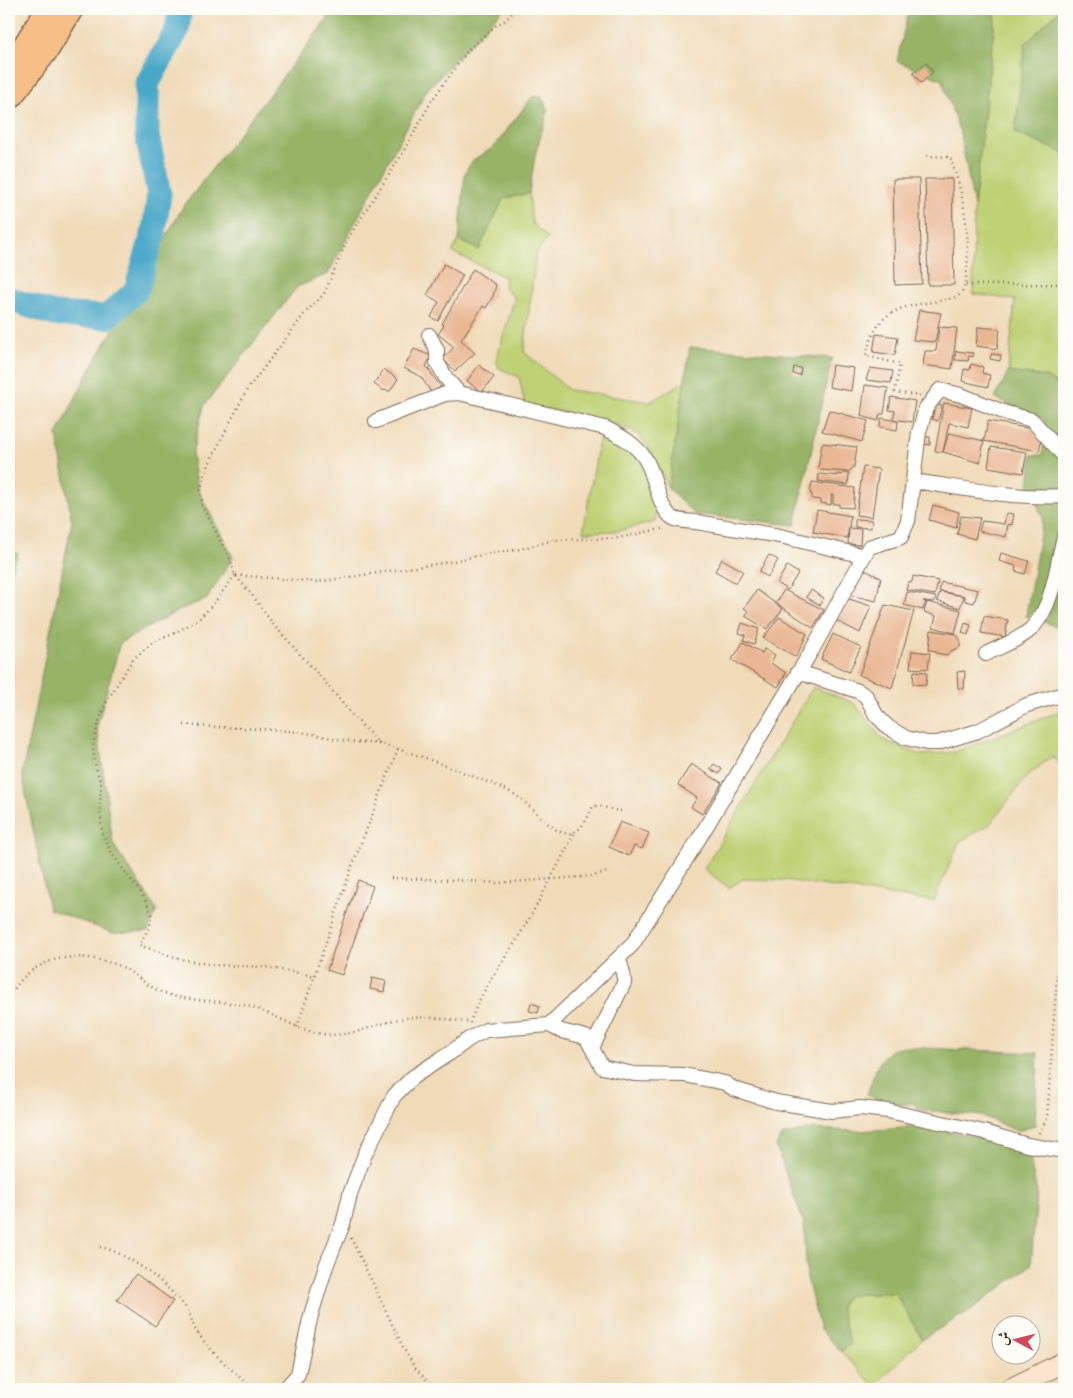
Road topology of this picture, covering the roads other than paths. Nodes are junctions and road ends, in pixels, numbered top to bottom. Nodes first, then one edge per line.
1 (49, 9) edge
2 (70, 9) edge
3 (9, 68) edge
4 (9, 97) edge
5 (429, 335) dead end
6 (459, 393) junction
7 (376, 420) dead end
8 (1064, 456) edge
9 (913, 481) junction
10 (1064, 496) edge
11 (1064, 537) edge
12 (864, 556) junction
13 (986, 654) dead end
14 (798, 672) junction
15 (1064, 694) edge
16 (619, 958) junction
17 (550, 1025) junction
18 (592, 1048) junction
19 (1064, 1151) edge
20 (1064, 1362) edge
21 (285, 1389) edge
22 (1010, 1389) edge

1 - 3 highway
2 - 4 highway
5 - 6 street
6 - 7 street
6 - 12 street
8 - 9 street
9 - 10 street
9 - 12 street
11 - 13 street
12 - 14 street
14 - 15 street
14 - 16 street
16 - 17 street
16 - 18 street
17 - 18 street
17 - 21 street
18 - 19 street
20 - 22 main road

